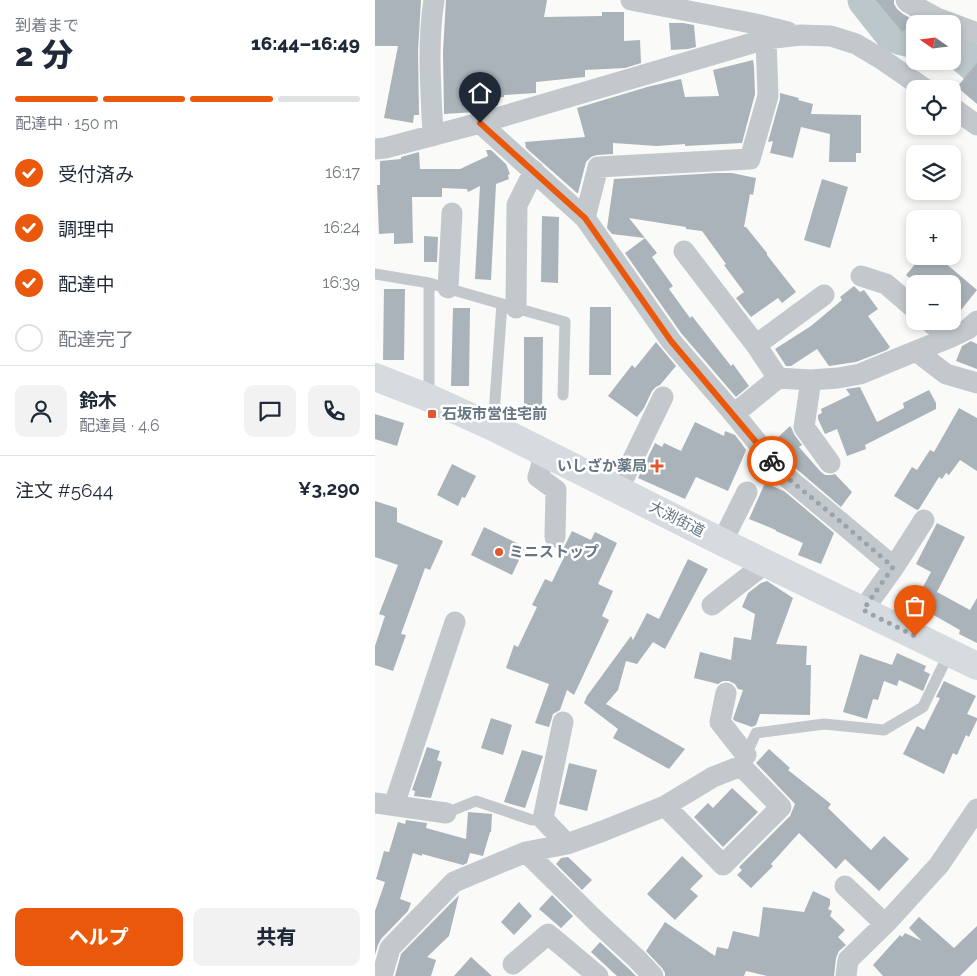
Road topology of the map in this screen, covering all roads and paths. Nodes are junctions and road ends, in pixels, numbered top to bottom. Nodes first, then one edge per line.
1 (434, 0) edge
2 (631, 0) edge
3 (908, 1) edge
4 (977, 33) edge
5 (801, 35) junction
6 (766, 39) junction
7 (912, 80) edge
8 (961, 114) edge
9 (480, 123) junction
10 (977, 125) edge
11 (433, 136) junction
12 (375, 148) edge
13 (534, 171) junction
14 (452, 213) dead end
15 (585, 218) junction
16 (684, 251) dead end
17 (375, 274) edge
18 (861, 276) dead end
19 (438, 286) junction
20 (824, 295) dead end
21 (906, 301) edge
22 (509, 306) junction
23 (977, 321) edge
24 (940, 330) edge
25 (949, 338) junction
26 (756, 345) junction
27 (916, 350) junction
28 (375, 377) edge
29 (778, 378) junction
30 (811, 380) junction
31 (977, 383) edge
32 (563, 395) dead end
33 (663, 397) dead end
34 (429, 398) junction
35 (734, 414) junction
36 (493, 427) junction
37 (545, 453) junction
38 (830, 463) dead end
39 (618, 490) junction
40 (747, 492) dead end
41 (924, 520) dead end
42 (555, 536) dead end
43 (722, 542) junction
44 (765, 563) junction
45 (893, 567) junction
46 (711, 605) dead end
47 (863, 610) junction
48 (455, 622) dead end
49 (949, 653) junction
50 (977, 666) edge
51 (726, 693) dead end
52 (563, 722) dead end
53 (743, 760) junction
54 (384, 804) edge
55 (665, 806) junction
56 (977, 809) edge
57 (446, 813) joint
58 (543, 820) junction
59 (567, 844) junction
60 (526, 852) junction
61 (845, 886) dead end
62 (885, 924) junction
63 (383, 945) edge
64 (513, 964) dead end
65 (382, 976) edge
66 (598, 976) edge
67 (653, 976) edge
68 (846, 976) edge

1 - 11 street
2 - 5 street
3 - 4 street
5 - 6 street
5 - 7 street
6 - 9 street
6 - 15 street
8 - 10 street
9 - 11 street
9 - 13 street
11 - 12 street
13 - 15 street
13 - 22 street
14 - 19 street
15 - 35 street
16 - 26 street
17 - 19 lane
18 - 21 street
19 - 22 lane
19 - 34 lane
20 - 26 street
22 - 32 lane
22 - 36 lane
23 - 25 street
24 - 25 street
25 - 27 street
26 - 29 street
27 - 30 street
27 - 31 street
28 - 34 street, 大渕街道
29 - 30 street
29 - 35 street
30 - 38 street
33 - 39 street
34 - 36 street, 大渕街道
35 - 45 street
36 - 37 street, 大渕街道
37 - 39 street, 大渕街道
37 - 42 street
39 - 43 street, 大渕街道
40 - 43 street
41 - 45 street
43 - 44 street, 大渕街道
44 - 46 street
44 - 47 street, 大渕街道
45 - 47 street
47 - 49 street, 大渕街道
48 - 54 street
49 - 50 street, 大渕街道
49 - 53 lane
51 - 53 street
52 - 58 street
53 - 55 street
53 - 55 street
54 - 57 street
55 - 59 street
56 - 62 street
57 - 58 lane
58 - 59 street
59 - 60 street
60 - 63 street
60 - 67 street
61 - 62 street
62 - 68 street
63 - 65 street
64 - 66 street

